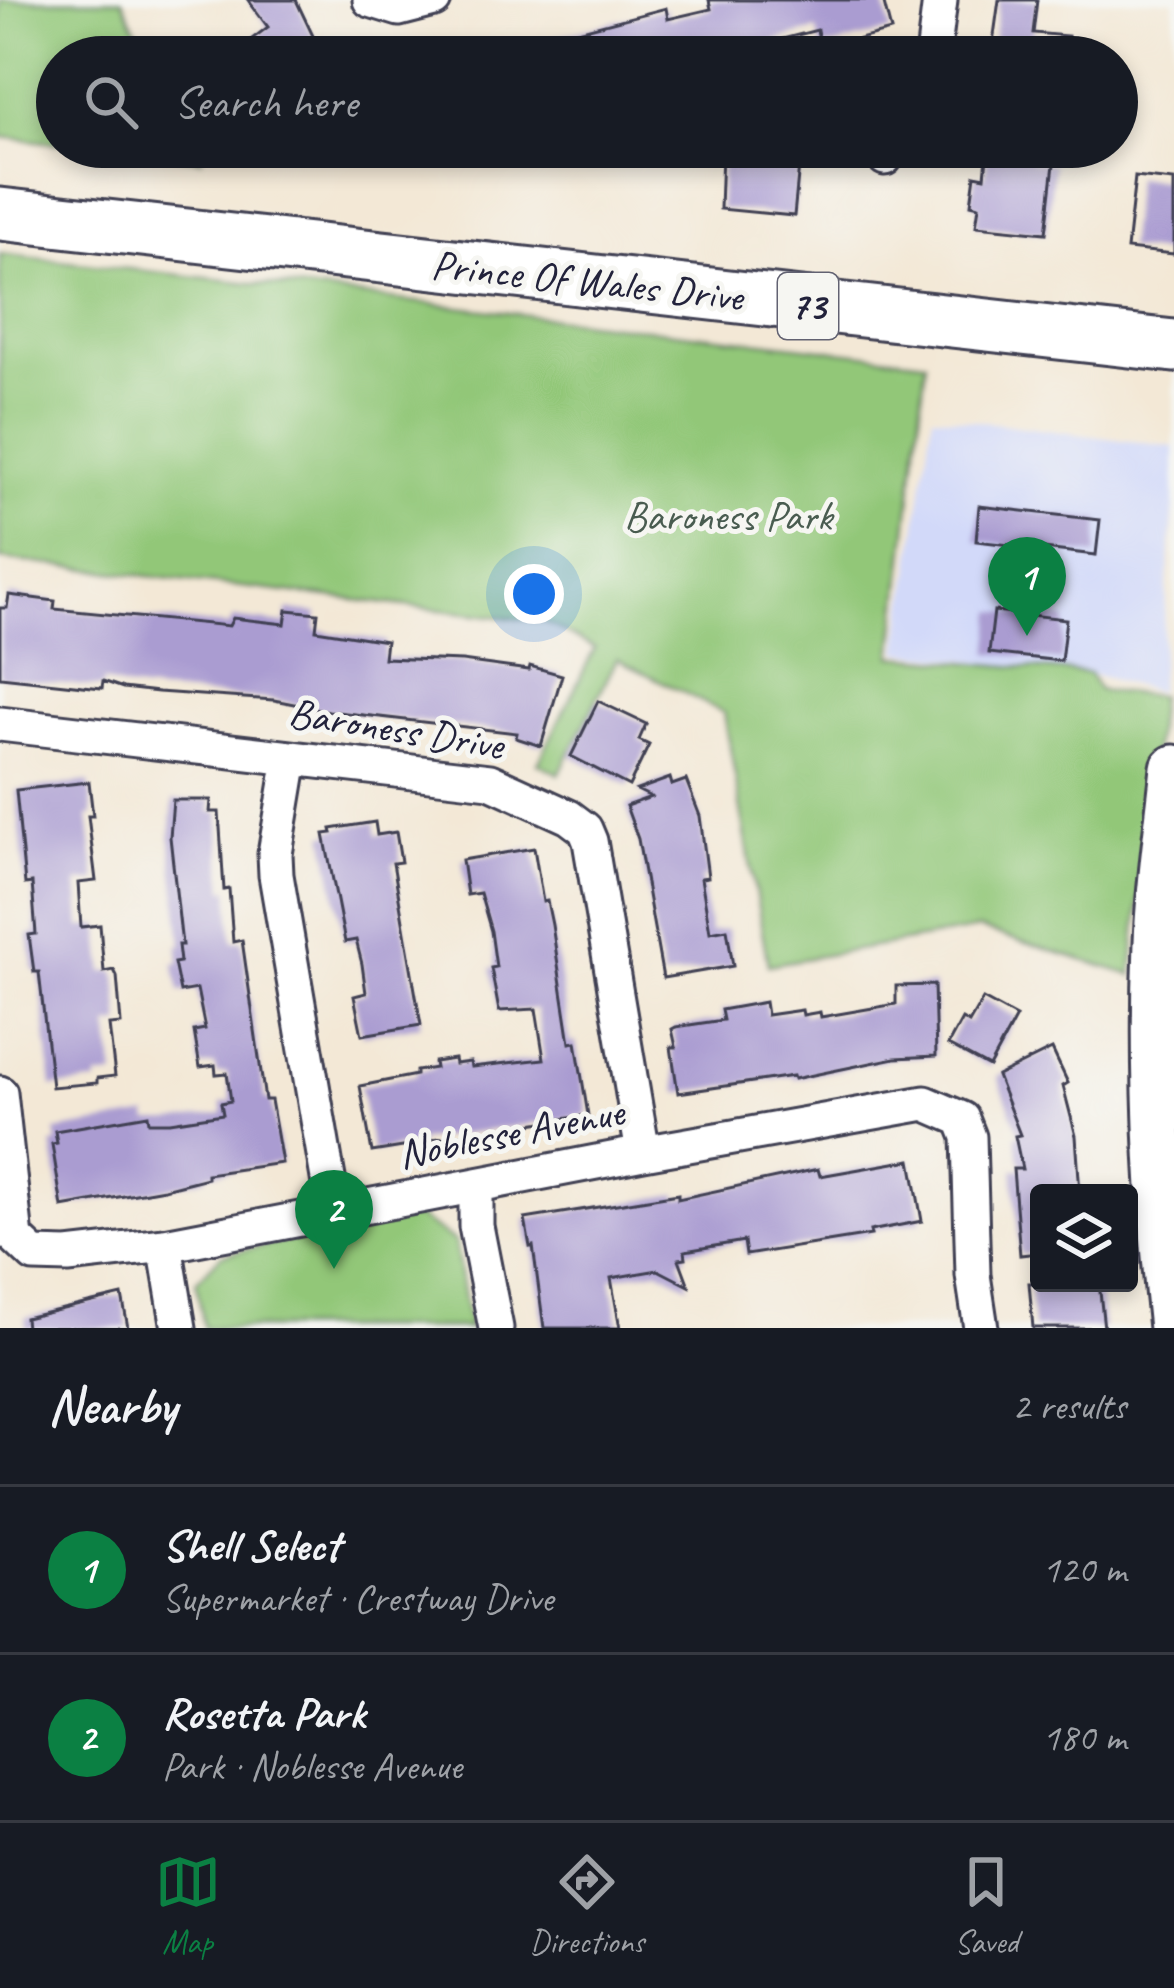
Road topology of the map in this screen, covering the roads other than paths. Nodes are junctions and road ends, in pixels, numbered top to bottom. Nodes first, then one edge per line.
1 (370, 0) edge
2 (434, 0) edge
3 (940, 0) edge
4 (936, 36) edge
5 (0, 214) edge
6 (1174, 346) edge
7 (0, 724) edge
8 (291, 758) junction
9 (1174, 768) edge
10 (0, 1093) edge
11 (643, 1153) junction
12 (476, 1185) junction
13 (334, 1213) junction
14 (165, 1245) junction
15 (179, 1328) edge
16 (496, 1328) edge
17 (981, 1328) edge
18 (1172, 1328) edge

1 - 2 street
3 - 4 street
5 - 6 main road, Prince Of Wales Drive / 73
7 - 8 street, Baroness Drive
8 - 11 street, Baroness Drive
8 - 13 street
9 - 18 street
10 - 14 street, Noblesse Avenue
11 - 12 street, Noblesse Avenue
11 - 17 street, Noblesse Avenue
12 - 13 street, Noblesse Avenue
12 - 16 street
13 - 14 street, Noblesse Avenue
14 - 15 street

